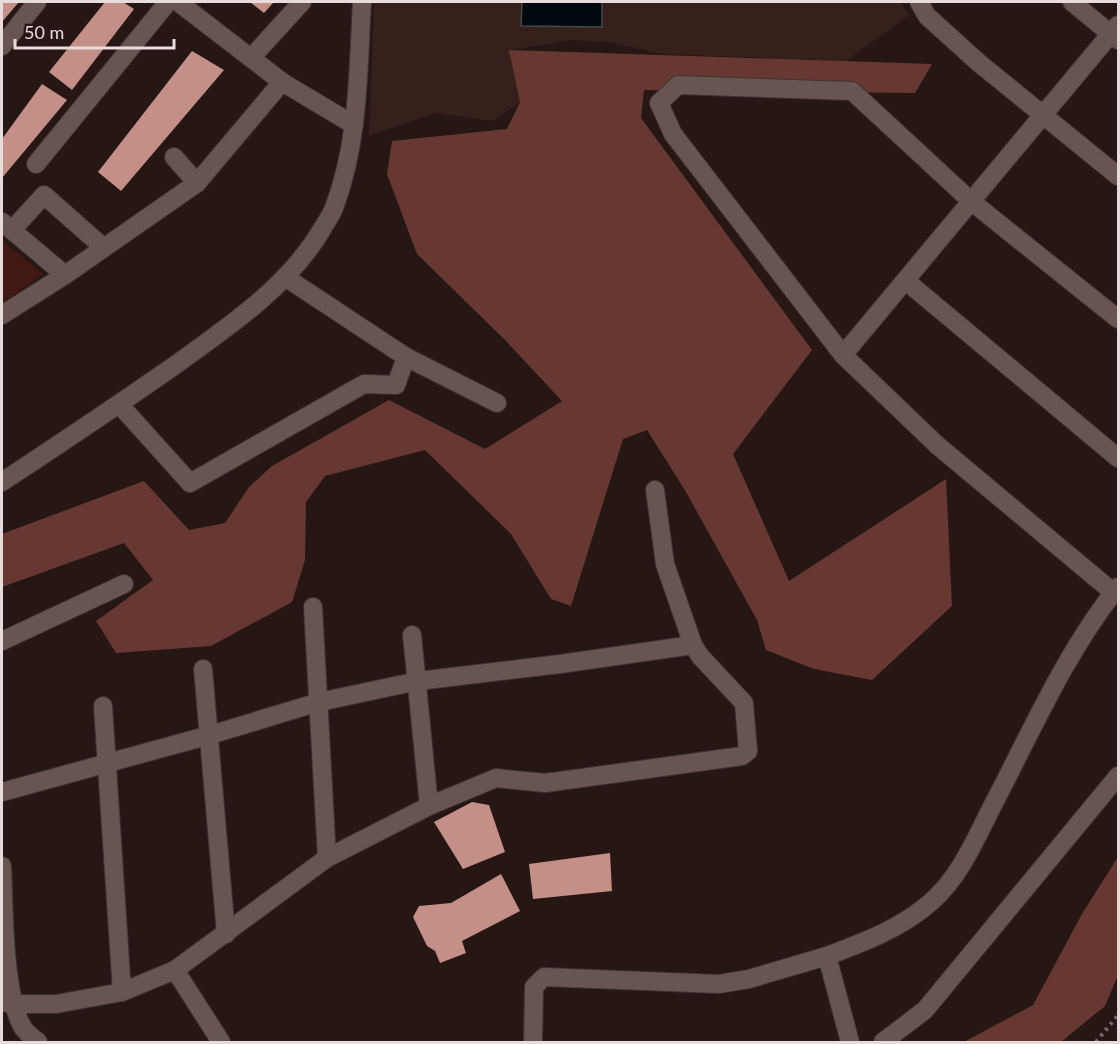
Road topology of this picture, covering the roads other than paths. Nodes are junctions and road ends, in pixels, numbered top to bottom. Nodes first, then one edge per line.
1 (37, 2) edge
2 (168, 2) edge
3 (178, 2) edge
4 (302, 2) edge
5 (362, 2) edge
6 (919, 2) edge
7 (1072, 2) edge
8 (1116, 33) edge
9 (2, 46) edge
10 (250, 58) junction
11 (282, 82) junction
12 (1043, 116) junction
13 (354, 125) junction
14 (174, 157) dead end
15 (36, 164) dead end
16 (1119, 176) edge
17 (197, 183) junction
18 (972, 202) junction
19 (7, 226) edge
20 (104, 248) junction
21 (65, 274) junction
22 (285, 277) junction
23 (906, 281) junction
24 (2, 315) edge
25 (1119, 319) edge
26 (843, 355) junction
27 (406, 357) junction
28 (497, 403) dead end
29 (119, 404) junction
30 (1119, 458) edge
31 (2, 482) edge
32 (655, 490) dead end
33 (124, 584) dead end
34 (1116, 590) edge
35 (313, 607) dead end
36 (412, 635) dead end
37 (2, 641) edge
38 (693, 645) junction
39 (203, 669) dead end
40 (418, 681) junction
41 (319, 702) junction
42 (103, 706) dead end
43 (210, 735) junction
44 (106, 763) junction
45 (1119, 776) edge
46 (2, 792) edge
47 (429, 806) junction
48 (327, 858) junction
49 (2, 866) edge
50 (226, 934) junction
51 (827, 956) junction
52 (175, 970) junction
53 (122, 992) junction
54 (8, 1003) edge
55 (38, 1042) edge
56 (221, 1042) edge
57 (533, 1042) edge
58 (850, 1042) edge
59 (883, 1042) edge

1 - 9 street
2 - 15 street
3 - 10 street
4 - 10 street
5 - 13 street
6 - 12 street
7 - 8 street
8 - 12 street
10 - 11 street
11 - 13 street
11 - 17 street
12 - 16 street
12 - 18 street
13 - 22 street
14 - 17 street
17 - 20 street
18 - 23 street
18 - 25 street
18 - 26 street
19 - 20 street
19 - 21 street
20 - 21 street
21 - 24 street
22 - 27 street
22 - 29 street
23 - 26 street
23 - 30 street
26 - 34 street
27 - 28 street
27 - 29 street
29 - 31 street
32 - 38 street
33 - 37 street
34 - 51 street
35 - 41 street
36 - 40 street
38 - 40 street
38 - 47 street
39 - 43 street
40 - 41 street
40 - 47 street
41 - 43 street
41 - 48 street
42 - 44 street
43 - 44 street
43 - 50 street
44 - 46 street
44 - 53 street
45 - 59 street
47 - 48 street
48 - 50 street
49 - 54 street
50 - 52 street
51 - 57 street
51 - 58 street
52 - 53 street
52 - 56 street
53 - 54 street
54 - 55 street

